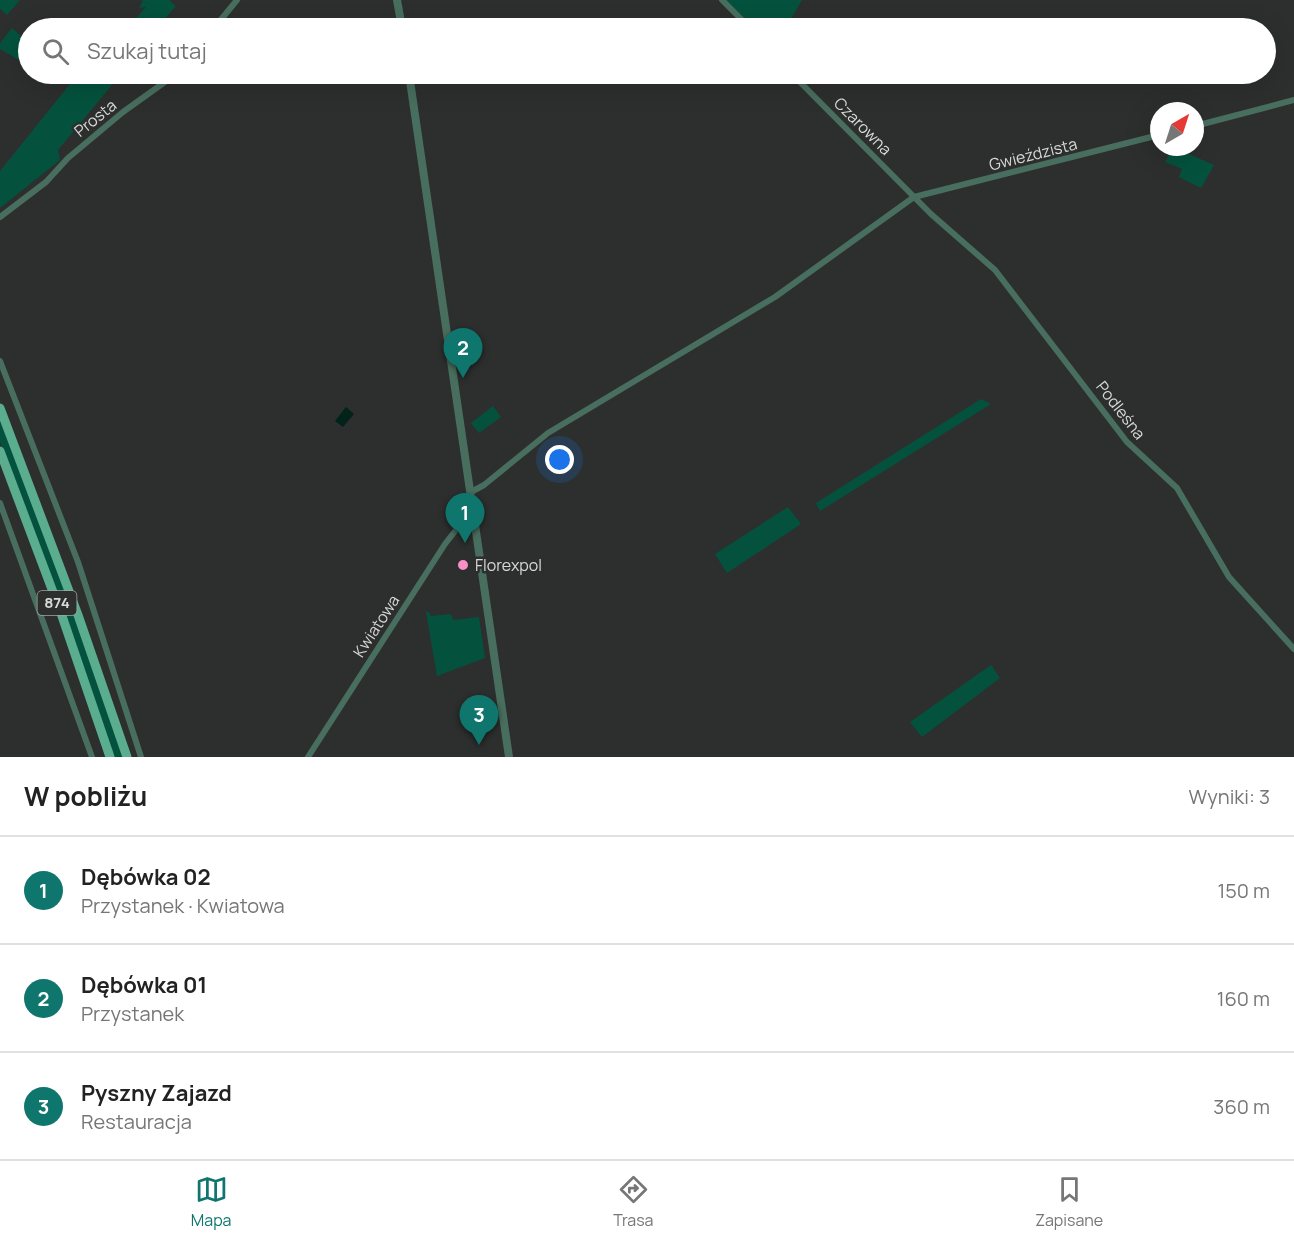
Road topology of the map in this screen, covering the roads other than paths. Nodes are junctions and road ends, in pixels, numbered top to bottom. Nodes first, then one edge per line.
1 (237, 0) edge
2 (397, 0) edge
3 (722, 0) edge
4 (222, 18) edge
5 (400, 18) edge
6 (740, 18) edge
7 (163, 84) edge
8 (410, 84) edge
9 (802, 84) edge
10 (1294, 100) edge
11 (1204, 124) edge
12 (1150, 137) edge
13 (914, 197) junction
14 (0, 218) edge
15 (0, 361) edge
16 (0, 408) edge
17 (0, 451) edge
18 (471, 492) junction
19 (0, 504) edge
20 (474, 518) junction
21 (1294, 649) edge
22 (92, 757) edge
23 (110, 757) edge
24 (127, 757) edge
25 (141, 757) edge
26 (308, 757) edge
27 (509, 757) edge

1 - 4 street
2 - 5 street
3 - 6 street
7 - 14 street, Prosta
8 - 18 street
9 - 13 street, Czarowna
10 - 11 street
12 - 13 street, Gwieździsta
13 - 18 street
13 - 21 street, Podleśna
15 - 25 street
16 - 24 main road, 874
17 - 23 main road, 874
18 - 20 street
19 - 22 street
20 - 26 street, Kwiatowa
20 - 27 street

